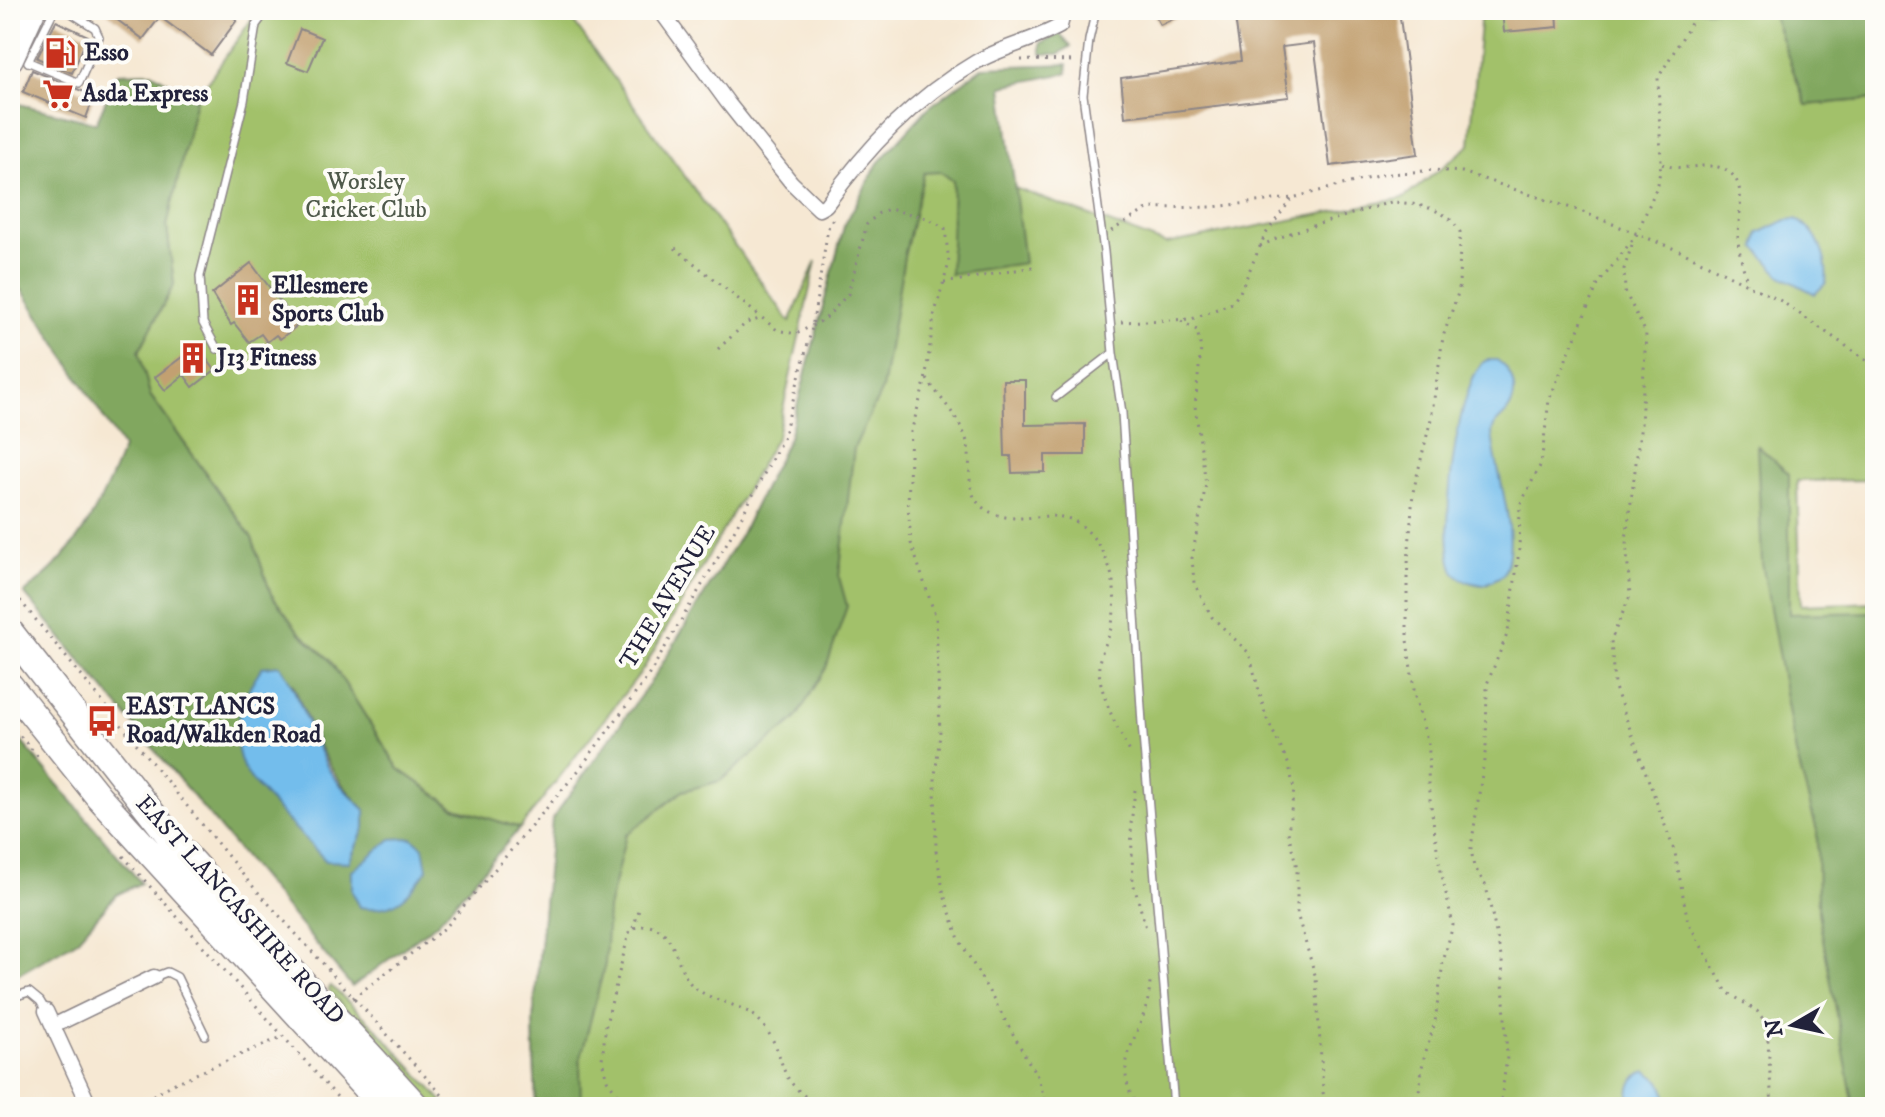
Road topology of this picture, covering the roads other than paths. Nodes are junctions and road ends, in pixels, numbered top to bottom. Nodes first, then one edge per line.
1 (32, 10) edge
2 (54, 10) edge
3 (67, 10) edge
4 (267, 10) edge
5 (660, 10) edge
6 (1064, 10) edge
7 (1096, 10) edge
8 (15, 49) edge
9 (217, 349) dead end
10 (1113, 353) junction
11 (1056, 397) dead end
12 (10, 632) edge
13 (10, 663) edge
14 (10, 686) edge
15 (56, 762) junction
16 (154, 977) joint
17 (10, 998) edge
18 (46, 1011) joint
19 (53, 1026) junction
20 (205, 1035) dead end
21 (90, 1107) edge
22 (383, 1107) edge
23 (417, 1107) edge
24 (1174, 1107) edge

1 - 8 highway
2 - 8 lane
3 - 8 lane
4 - 9 lane
5 - 6 street
7 - 10 lane
10 - 11 lane
10 - 24 lane
12 - 23 highway, EAST LANCASHIRE ROAD
13 - 15 highway
14 - 15 highway, EAST LANCASHIRE ROAD
15 - 22 highway, EAST LANCASHIRE ROAD
16 - 19 street
16 - 20 lane
17 - 18 lane
18 - 19 street
19 - 21 street

